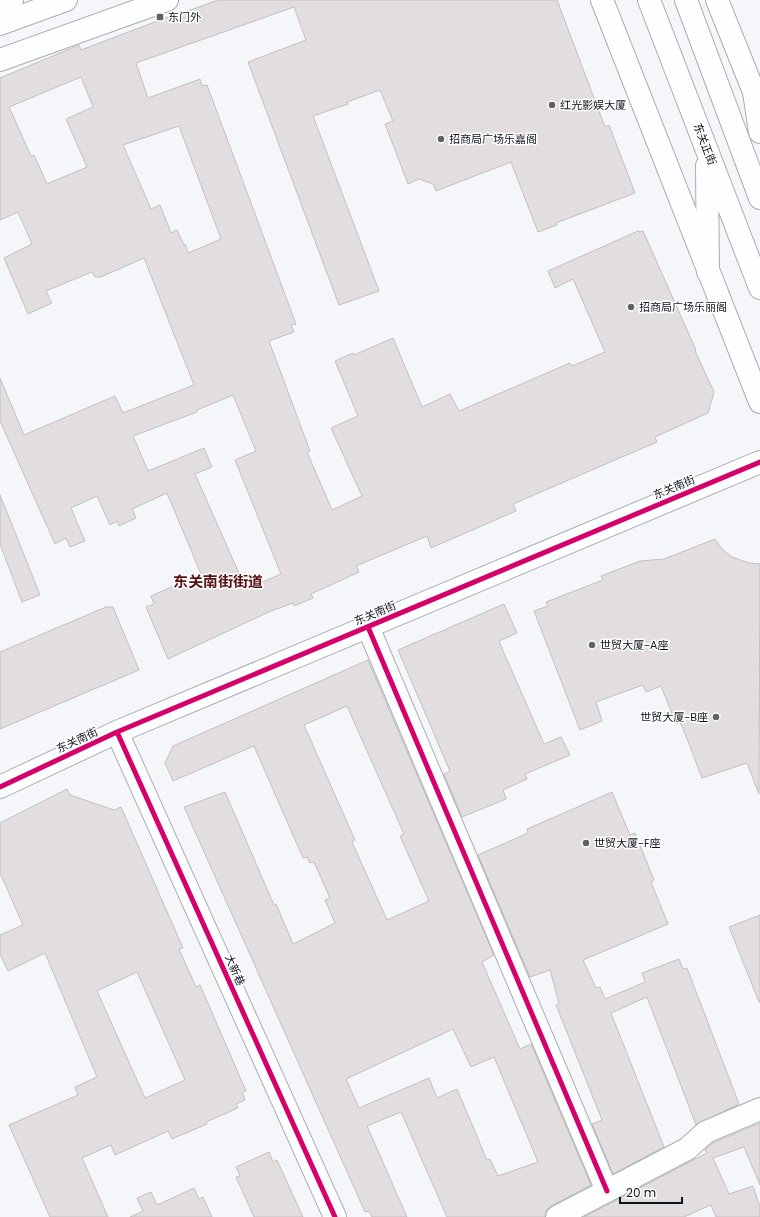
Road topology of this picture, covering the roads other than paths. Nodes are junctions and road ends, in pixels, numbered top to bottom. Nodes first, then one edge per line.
1 (12, 0) edge
2 (66, 0) edge
3 (167, 0) edge
4 (602, 0) edge
5 (649, 0) edge
6 (686, 0) edge
7 (717, 0) edge
8 (0, 4) edge
9 (0, 24) edge
10 (0, 60) edge
11 (757, 99) edge
12 (760, 132) edge
13 (707, 151) junction
14 (760, 198) edge
15 (708, 272) junction
16 (760, 288) edge
17 (760, 402) edge
18 (760, 462) edge
19 (368, 627) junction
20 (117, 732) junction
21 (0, 786) edge
22 (760, 1109) edge
23 (607, 1191) junction
24 (335, 1217) edge
25 (557, 1217) edge

1 - 8 street
2 - 9 street
3 - 10 street
4 - 15 street
5 - 13 street, 东关正街
6 - 14 street
7 - 11 street
11 - 12 street
13 - 15 street
13 - 16 street, 东关正街
15 - 17 street
18 - 19 street, 东关南街
19 - 20 street, 东关南街
19 - 23 street
20 - 21 street, 东关南街
20 - 24 street, 大新巷
22 - 23 street
23 - 25 street

